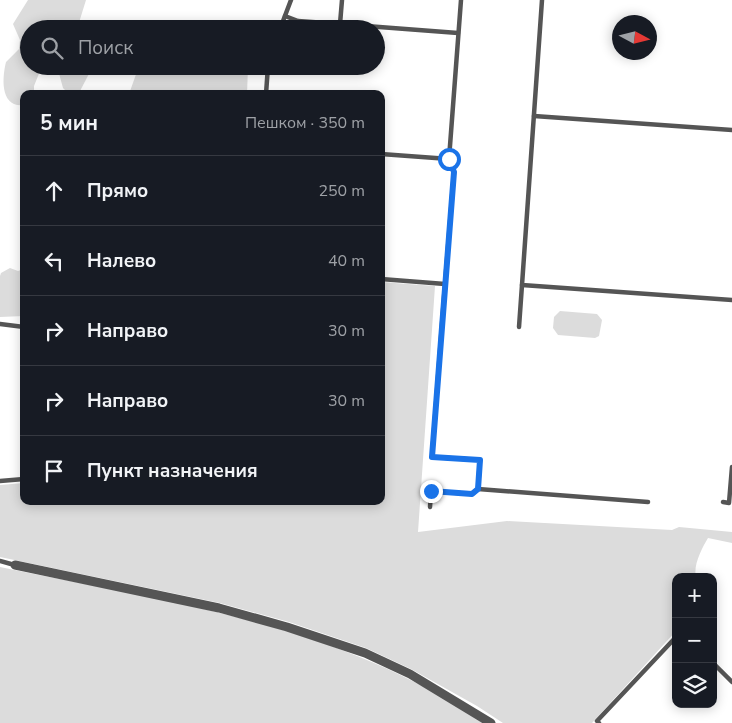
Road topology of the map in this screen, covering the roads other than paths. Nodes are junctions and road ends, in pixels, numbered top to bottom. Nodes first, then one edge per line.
1 (291, 0) edge
2 (342, 0) edge
3 (461, 0) edge
4 (542, 0) edge
5 (285, 16) junction
6 (283, 20) edge
7 (294, 20) edge
8 (340, 20) edge
9 (385, 27) edge
10 (458, 33) junction
11 (267, 75) edge
12 (266, 90) edge
13 (534, 116) junction
14 (732, 130) edge
15 (385, 154) edge
16 (449, 159) junction
17 (385, 279) edge
18 (445, 284) junction
19 (522, 285) junction
20 (732, 300) edge
21 (0, 324) edge
22 (20, 326) edge
23 (519, 327) dead end
24 (732, 467) edge
25 (20, 479) edge
26 (0, 481) edge
27 (478, 489) junction
28 (648, 502) dead end
29 (723, 502) dead end
30 (430, 507) dead end
31 (0, 561) edge
32 (13, 564) joint
33 (672, 641) edge
34 (717, 667) edge
35 (732, 682) edge
36 (597, 722) edge
37 (491, 723) edge

1 - 5 lane
2 - 8 lane
3 - 10 lane
4 - 13 lane
5 - 6 lane
5 - 7 lane
9 - 10 lane
10 - 16 lane
11 - 12 lane
13 - 14 lane
13 - 19 lane
15 - 16 lane
16 - 18 lane
17 - 18 lane
18 - 27 lane
19 - 20 lane
19 - 23 lane
21 - 22 lane
24 - 29 lane
25 - 26 lane
27 - 28 lane
27 - 30 lane
31 - 32 lane
32 - 37 street
33 - 36 lane
34 - 35 lane

